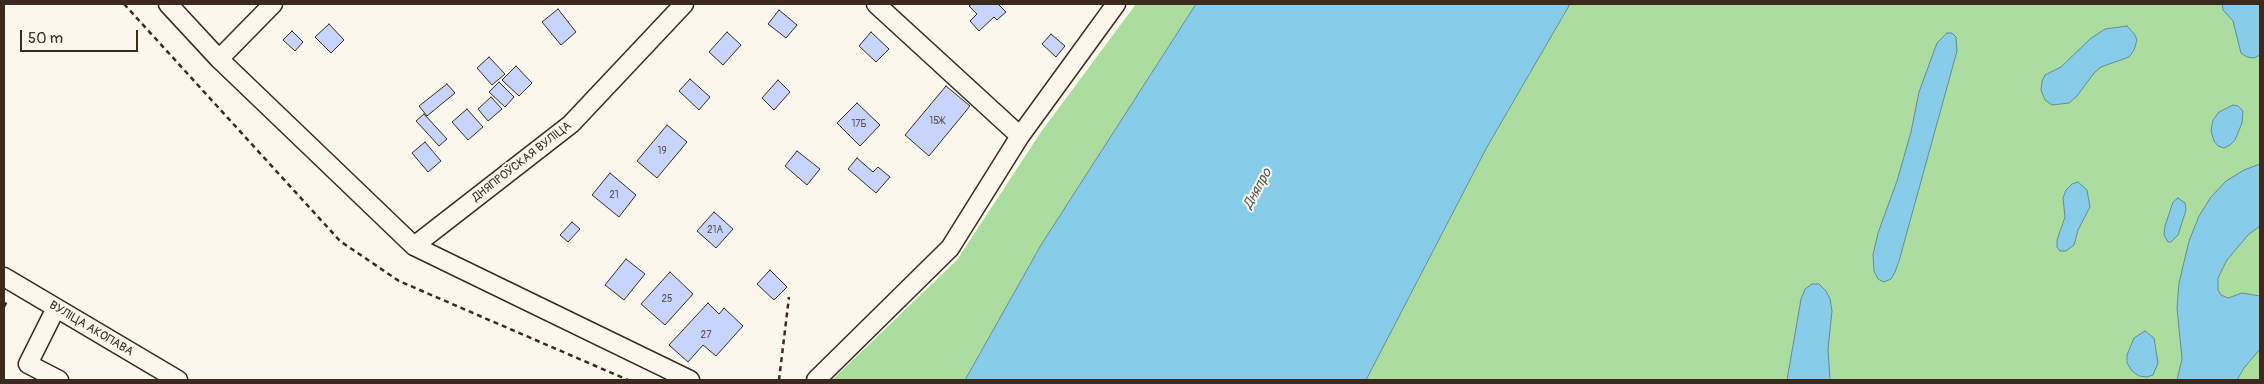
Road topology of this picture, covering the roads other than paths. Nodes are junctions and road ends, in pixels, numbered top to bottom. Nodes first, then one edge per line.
1 (168, 4) edge
2 (272, 4) edge
3 (684, 4) edge
4 (876, 4) edge
5 (1116, 4) edge
6 (219, 59) junction
7 (1020, 136) junction
8 (414, 246) junction
9 (4, 277) edge
10 (56, 308) junction
11 (59, 380) edge
12 (178, 380) edge
13 (690, 380) edge
14 (816, 380) edge

1 - 6 street
2 - 6 street
3 - 8 street, ДНЯПРОЎСКАЯ ВУЛІЦА
4 - 7 street
5 - 7 street
6 - 8 street
7 - 14 street
8 - 13 street
9 - 10 street, ВУЛІЦА АКОПАВА
10 - 11 street
10 - 12 street, ВУЛІЦА АКОПАВА

